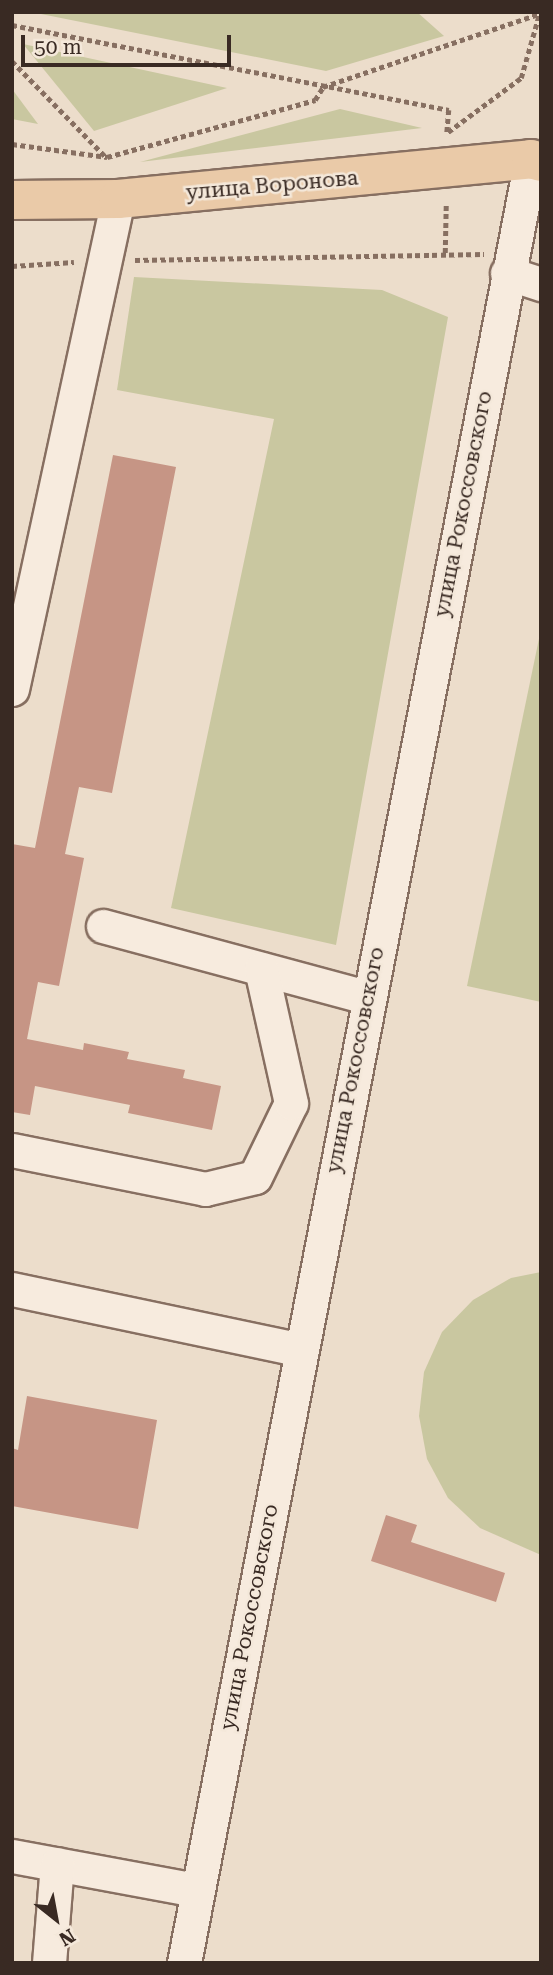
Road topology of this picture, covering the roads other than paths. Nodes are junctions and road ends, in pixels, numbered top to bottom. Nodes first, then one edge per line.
1 (537, 153) edge
2 (118, 199) junction
3 (12, 201) edge
4 (497, 264) junction
5 (541, 284) edge
6 (12, 689) edge
7 (103, 926) dead end
8 (261, 969) junction
9 (367, 997) junction
10 (12, 1150) edge
11 (12, 1289) edge
12 (302, 1350) junction
13 (12, 1856) edge
14 (57, 1864) junction
15 (196, 1890) junction
16 (49, 1963) edge
17 (184, 1963) edge

1 - 2 main road, улица Воронова
1 - 4 street, улица Рокоссовского
2 - 3 main road, улица Воронова
2 - 6 street
4 - 5 street
4 - 9 street, улица Рокоссовского
7 - 8 street
8 - 9 street
8 - 10 street
9 - 12 street, улица Рокоссовского
11 - 12 street
12 - 15 street, улица Рокоссовского
13 - 14 street
14 - 15 street
14 - 16 street
15 - 17 street, улица Рокоссовского

